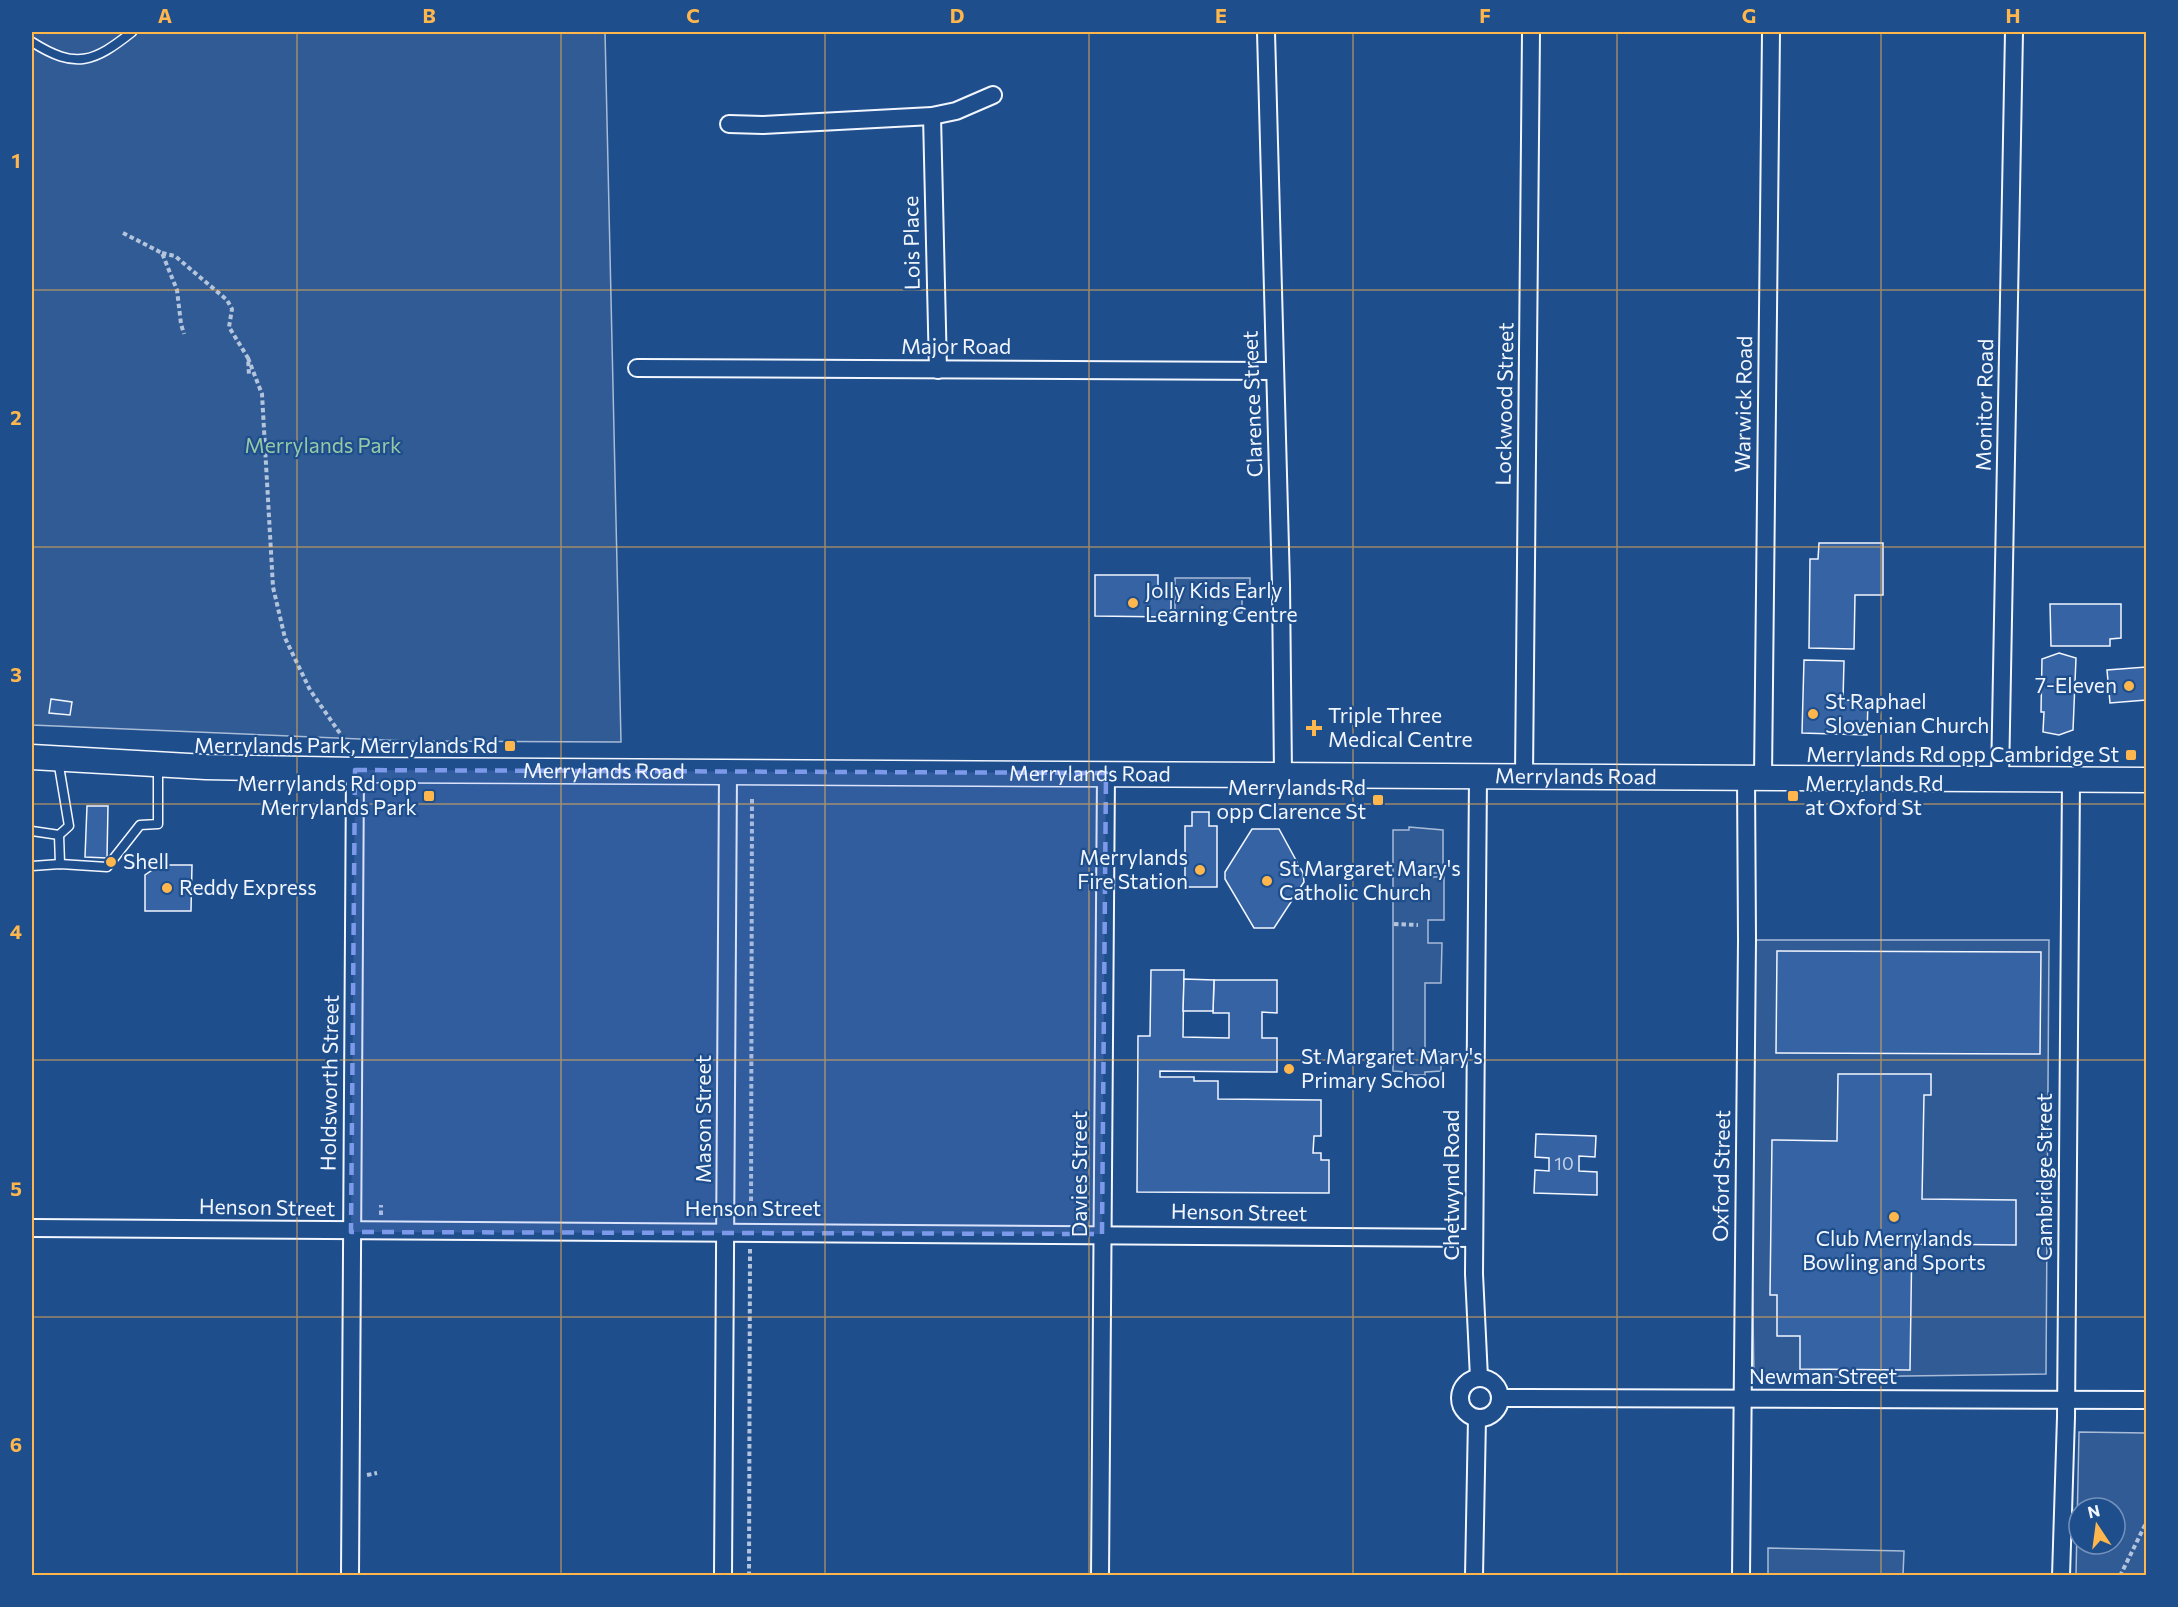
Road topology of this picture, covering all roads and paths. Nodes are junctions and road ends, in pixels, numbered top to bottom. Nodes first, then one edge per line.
1 (132, 32) edge
2 (1266, 32) edge
3 (1531, 32) edge
4 (1771, 32) edge
5 (2014, 32) edge
6 (32, 42) edge
7 (993, 95) dead end
8 (932, 116) junction
9 (729, 124) dead end
10 (123, 233) dead end
11 (162, 253) junction
12 (184, 334) dead end
13 (248, 358) junction
14 (637, 368) dead end
15 (938, 370) junction
16 (1274, 371) junction
17 (249, 375) dead end
18 (348, 745) dead end
19 (32, 757) edge
20 (57, 758) junction
21 (158, 764) junction
22 (356, 770) junction
23 (728, 772) junction
24 (1106, 773) junction
25 (1283, 774) junction
26 (1478, 776) junction
27 (1524, 776) junction
28 (1754, 777) junction
29 (2000, 779) junction
30 (2071, 780) junction
31 (2146, 780) edge
32 (752, 797) dead end
33 (32, 831) edge
34 (59, 835) junction
35 (60, 864) junction
36 (32, 866) edge
37 (1394, 924) dead end
38 (1418, 925) dead end
39 (32, 1228) edge
40 (351, 1232) junction
41 (726, 1232) junction
42 (750, 1232) junction
43 (1102, 1234) junction
44 (1474, 1239) junction
45 (1479, 1378) junction
46 (1500, 1398) junction
47 (1742, 1400) junction
48 (2066, 1400) junction
49 (2146, 1400) edge
50 (1477, 1418) junction
51 (2146, 1523) edge
52 (350, 1575) edge
53 (723, 1575) edge
54 (749, 1575) edge
55 (1100, 1575) edge
56 (1473, 1575) edge
57 (1741, 1575) edge
58 (2061, 1575) edge
59 (2120, 1575) edge

1 - 6 lane
2 - 16 street, Clarence Street
3 - 27 street, Lockwood Street
4 - 28 street, Warwick Road
5 - 29 street, Monitor Road
7 - 8 street
8 - 9 street
8 - 15 street, Lois Place
10 - 11 path
11 - 12 path
11 - 13 path
13 - 17 path
13 - 18 path
14 - 15 street, Major Road
15 - 16 street, Major Road
16 - 25 street, Clarence Street
19 - 20 main road, Merrylands Road
20 - 21 main road, Merrylands Road
20 - 34 lane
21 - 22 main road, Merrylands Road
21 - 35 lane
22 - 23 main road, Merrylands Road
22 - 40 street, Holdsworth Street
23 - 24 main road, Merrylands Road
23 - 41 street, Mason Street
24 - 25 main road, Merrylands Road
24 - 43 street, Davies Street
25 - 26 main road, Merrylands Road
26 - 27 main road, Merrylands Road
26 - 44 street, Chetwynd Road
27 - 28 main road, Merrylands Road
28 - 29 main road, Merrylands Road
28 - 47 street, Oxford Street
29 - 30 main road, Merrylands Road
30 - 31 main road, Merrylands Road
30 - 48 street, Cambridge Street
32 - 42 path
33 - 34 lane
34 - 35 lane
35 - 36 lane
37 - 38 path
39 - 40 street, Henson Street
40 - 41 street, Henson Street
40 - 52 street, Holdsworth Street
41 - 42 street, Henson Street
41 - 53 street, Mason Street
42 - 43 street, Henson Street
42 - 54 path
43 - 44 street, Henson Street
43 - 55 street, Davies Street
44 - 45 street, Chetwynd Road
45 - 46 street
45 - 50 street
46 - 47 street, Newman Street
46 - 50 street
47 - 48 street, Newman Street
47 - 57 street, Oxford Street
48 - 49 street, Newman Street
48 - 58 street, Cambridge Street
50 - 56 street
51 - 59 path

